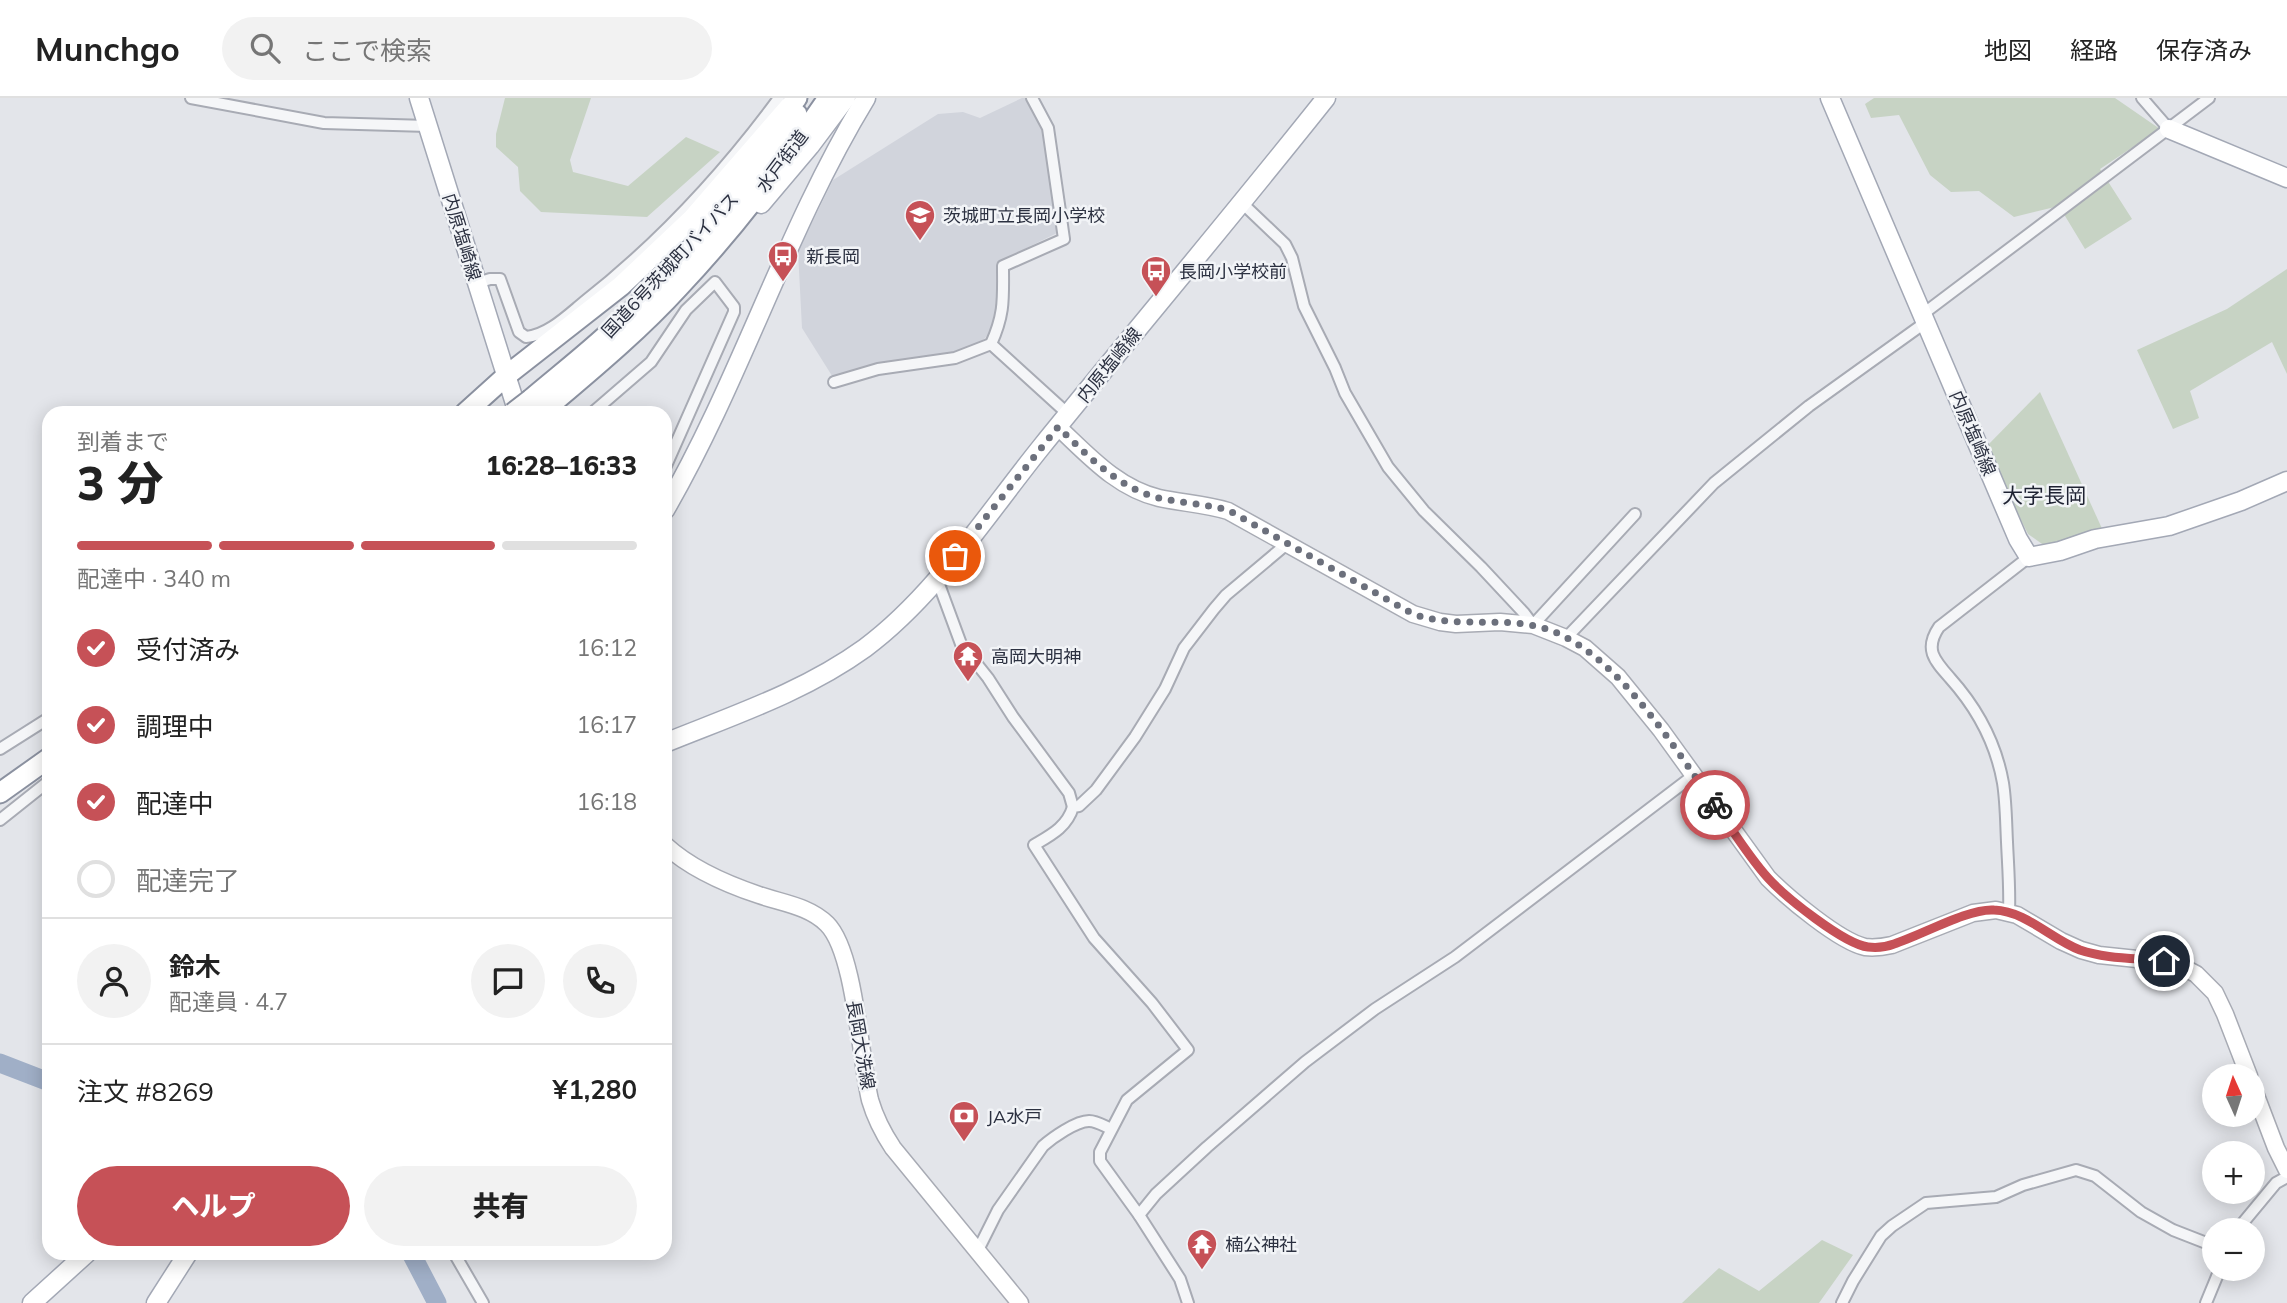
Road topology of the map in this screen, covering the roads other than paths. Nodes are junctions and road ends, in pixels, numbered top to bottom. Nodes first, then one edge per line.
1 (191, 98) edge
2 (419, 98) edge
3 (779, 98) edge
4 (797, 98) edge
5 (808, 98) edge
6 (828, 98) edge
7 (846, 98) edge
8 (866, 98) edge
9 (1032, 98) edge
10 (1326, 98) edge
11 (1830, 98) edge
12 (2142, 98) edge
13 (2209, 98) edge
14 (428, 126) junction
15 (2169, 129) junction
16 (2287, 178) edge
17 (1242, 203) junction
18 (477, 283) junction
19 (680, 287) junction
20 (1924, 318) junction
21 (991, 344) junction
22 (506, 376) junction
23 (834, 382) dead end
24 (473, 406) edge
25 (528, 406) edge
26 (532, 406) edge
27 (533, 406) edge
28 (600, 406) edge
29 (1063, 421) junction
30 (672, 452) edge
31 (2287, 481) edge
32 (672, 497) edge
33 (1635, 514) dead end
34 (1289, 543) junction
35 (2029, 557) junction
36 (937, 579) junction
37 (1533, 625) junction
38 (1566, 638) junction
39 (42, 722) edge
40 (672, 740) edge
41 (0, 749) edge
42 (42, 763) edge
43 (1694, 775) junction
44 (42, 787) edge
45 (0, 793) edge
46 (1073, 807) junction
47 (0, 820) edge
48 (672, 851) edge
49 (2009, 912) junction
50 (2244, 1064) edge
51 (2265, 1119) edge
52 (1111, 1129) junction
53 (2287, 1170) edge
54 (2287, 1177) edge
55 (1139, 1215) junction
56 (2248, 1218) edge
57 (2202, 1241) edge
58 (977, 1252) junction
59 (79, 1260) edge
60 (184, 1260) edge
61 (458, 1260) edge
62 (2215, 1281) edge
63 (32, 1303) edge
64 (156, 1303) edge
65 (483, 1303) edge
66 (1020, 1303) edge
67 (1188, 1303) edge
68 (1842, 1303) edge
69 (2206, 1303) edge

1 - 14 street
2 - 14 main road, 内原塩崎線
3 - 18 street
4 - 22 highway
5 - 26 highway, 国道6号茨城町バイパス
6 - 19 highway, 水戸街道
7 - 19 main road
8 - 32 main road
9 - 21 street
10 - 17 main road, 内原塩崎線
11 - 20 main road, 内原塩崎線
12 - 15 street
13 - 15 street
14 - 18 main road, 内原塩崎線
15 - 16 main road
15 - 20 street
17 - 29 main road, 内原塩崎線
17 - 37 street
18 - 22 main road, 内原塩崎線
19 - 27 highway, 国道6号茨城町バイパス
20 - 35 main road, 内原塩崎線
20 - 38 street
21 - 23 street
21 - 29 street
22 - 24 highway
22 - 25 main road
28 - 30 street
29 - 34 street
29 - 36 main road, 内原塩崎線
31 - 35 main road
33 - 37 street
34 - 37 street
34 - 46 street
35 - 49 street
36 - 40 main road, 内原塩崎線
36 - 46 street
37 - 38 street
38 - 43 street
39 - 41 street
42 - 45 highway
43 - 49 street
43 - 55 street
44 - 47 street
46 - 52 street
48 - 58 street, 長岡大洗線
49 - 50 street
51 - 53 street
52 - 55 street
52 - 58 street
54 - 56 street
55 - 67 street
57 - 68 street
58 - 66 street, 長岡大洗線
59 - 63 main road
60 - 64 main road
61 - 65 street
62 - 69 street

